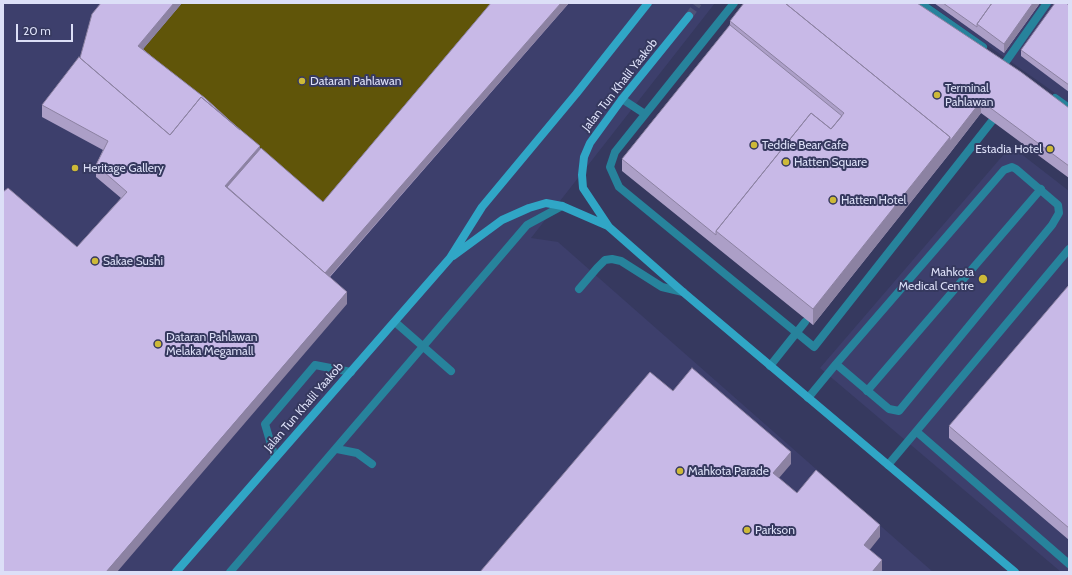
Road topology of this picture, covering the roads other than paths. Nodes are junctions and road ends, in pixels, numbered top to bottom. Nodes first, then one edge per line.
1 (648, 3) edge
2 (734, 3) edge
3 (920, 3) edge
4 (1047, 3) edge
5 (689, 16) tunnel mouth
6 (1051, 95) edge
7 (622, 100) junction
8 (1069, 108) edge
9 (645, 114) junction
10 (992, 120) edge
11 (1041, 189) junction
12 (562, 206) junction
13 (609, 227) junction
14 (1069, 249) edge
15 (450, 258) junction
16 (579, 289) dead end
17 (683, 292) junction
18 (395, 322) junction
19 (805, 322) edge
20 (798, 332) junction
21 (421, 347) junction
22 (836, 364) junction
23 (770, 366) junction
24 (451, 371) dead end
25 (351, 372) junction
26 (866, 391) junction
27 (808, 398) junction
28 (917, 432) junction
29 (337, 449) junction
30 (275, 458) junction
31 (372, 464) dead end
32 (888, 465) junction
33 (990, 551) junction
34 (1069, 564) edge
35 (176, 572) edge
36 (230, 572) edge
37 (1007, 572) edge
38 (1015, 572) edge

1 - 15 main road, Jalan Tun Khalil Yaakob
2 - 9 lane
3 - 4 lane
5 - 7 main road, Jalan Tun Khalil Yaakob
6 - 8 lane
7 - 9 lane
7 - 13 main road, Jalan Tun Khalil Yaakob
9 - 20 lane
10 - 20 lane
11 - 22 lane
11 - 26 lane
11 - 26 lane
12 - 13 main road, Jalan Tun Khalil Yaakob
12 - 15 main road, Jalan Tun Khalil Yaakob
12 - 21 lane
13 - 17 main road
14 - 28 lane
15 - 18 main road, Jalan Tun Khalil Yaakob
16 - 17 lane
17 - 23 main road
18 - 21 lane
18 - 25 main road, Jalan Tun Khalil Yaakob
19 - 20 lane
20 - 23 lane
21 - 24 lane
21 - 29 lane
22 - 26 lane
22 - 27 lane
23 - 27 main road
25 - 30 main road, Jalan Tun Khalil Yaakob
25 - 30 lane
27 - 32 main road
28 - 32 lane
28 - 34 lane
29 - 31 lane
29 - 36 lane
30 - 35 main road, Jalan Tun Khalil Yaakob
32 - 33 main road
33 - 37 main road
33 - 38 main road

